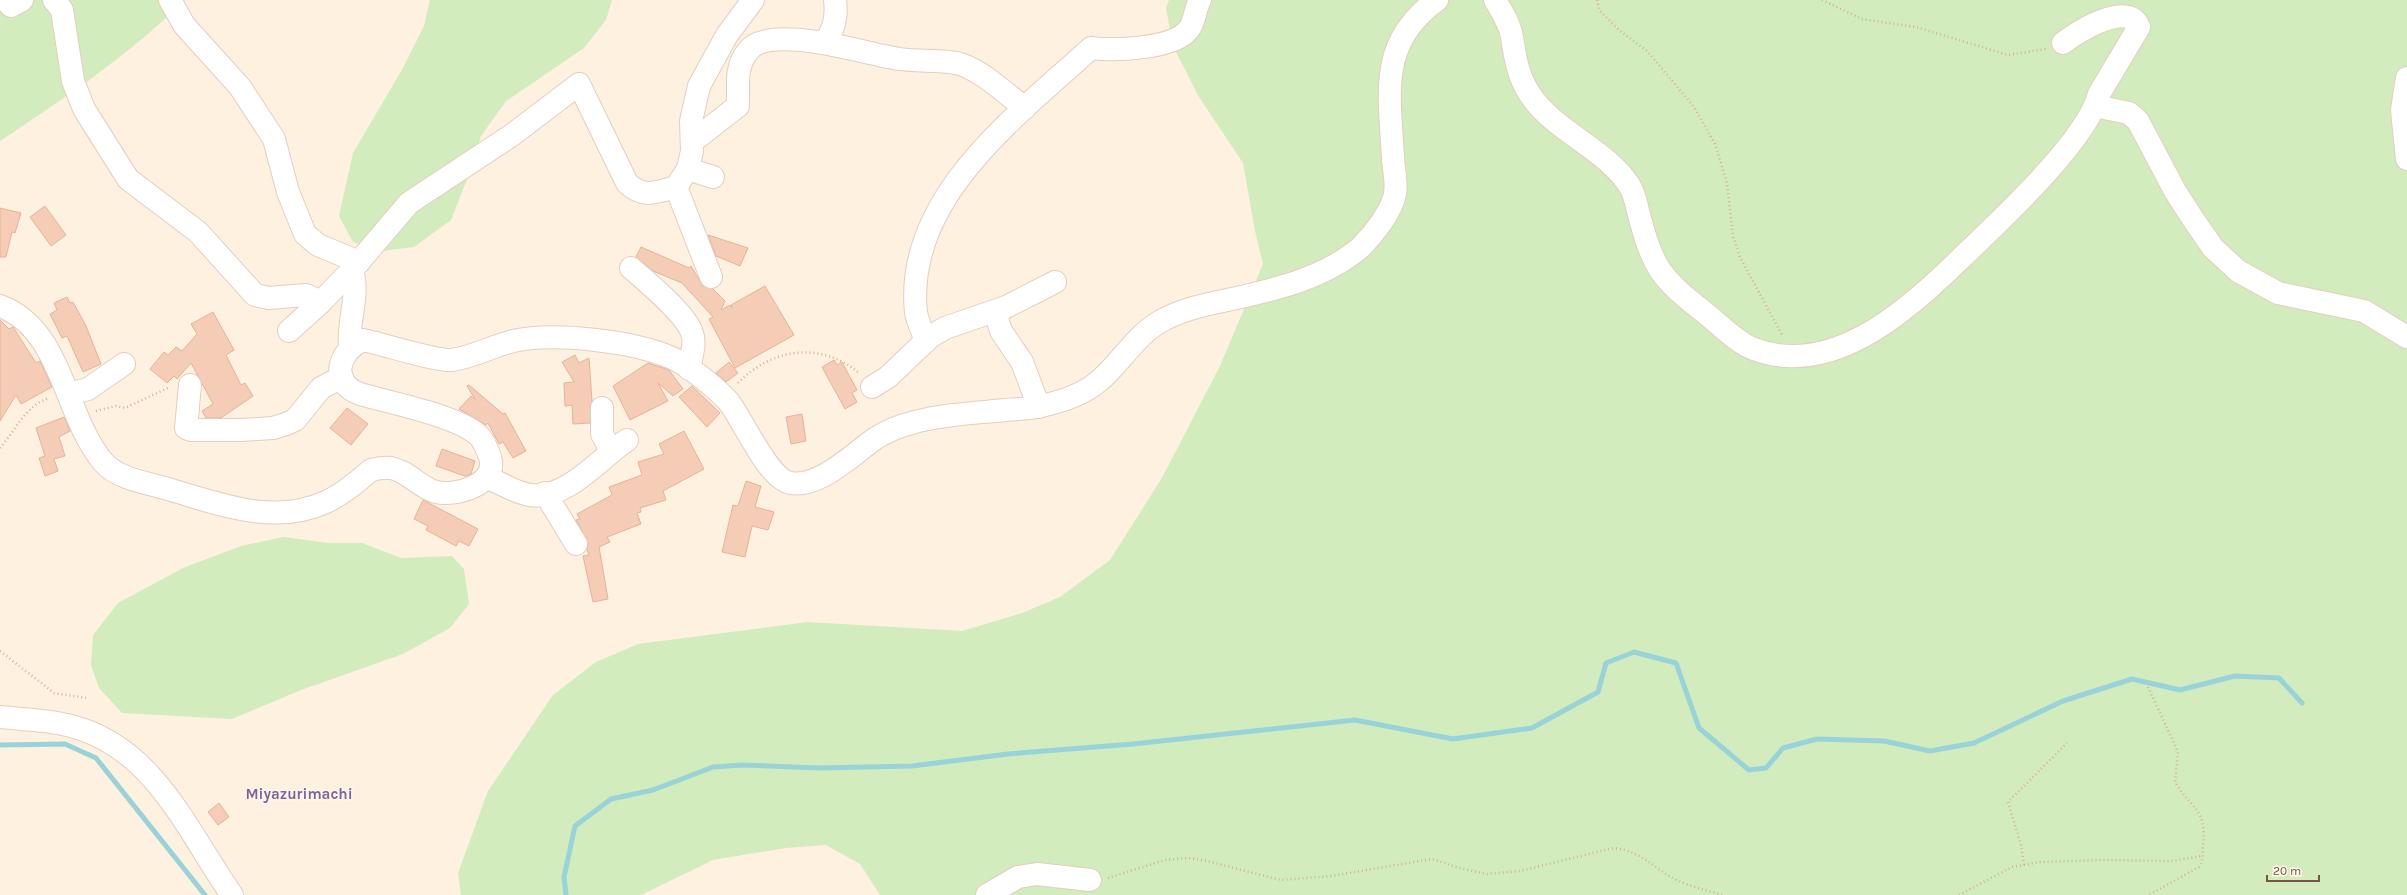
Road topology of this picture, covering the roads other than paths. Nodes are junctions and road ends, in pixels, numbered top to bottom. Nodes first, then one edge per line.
1 (54, 0) edge
2 (170, 0) edge
3 (753, 0) edge
4 (835, 0) edge
5 (1200, 0) edge
6 (1437, 0) edge
7 (1495, 0) edge
8 (824, 42) junction
9 (2063, 42) road end
10 (2407, 78) edge
11 (2095, 106) junction
12 (1025, 108) junction
13 (693, 140) junction
14 (2407, 159) edge
15 (713, 177) dead end
16 (682, 178) junction
17 (356, 266) junction
18 (631, 268) dead end
19 (711, 277) dead end
20 (1056, 282) dead end
21 (321, 302) junction
22 (0, 306) edge
23 (995, 312) junction
24 (289, 331) dead end
25 (2407, 337) edge
26 (926, 341) junction
27 (350, 347) junction
28 (124, 364) dead end
29 (689, 369) junction
30 (342, 377) junction
31 (190, 385) road end
32 (872, 387) road end
33 (74, 393) junction
34 (1039, 407) junction
35 (602, 408) dead end
36 (487, 477) junction
37 (545, 493) junction
38 (576, 544) dead end
39 (0, 717) edge
40 (1090, 880) road end
41 (232, 895) edge
42 (987, 895) edge

1 - 21 street
2 - 17 street
3 - 13 street
4 - 8 street
5 - 12 street
6 - 34 street
7 - 11 street
8 - 12 street
8 - 13 street
9 - 11 street
10 - 14 street
11 - 25 street
12 - 26 street
13 - 16 street
15 - 16 street
16 - 17 street
16 - 19 street
17 - 21 street
17 - 27 street
18 - 29 street
20 - 23 street
21 - 24 street
22 - 33 street
23 - 26 street
23 - 34 street
26 - 32 street
27 - 29 street
27 - 30 street
28 - 33 street
29 - 34 street
30 - 31 street
30 - 36 street
33 - 36 street
35 - 37 street
36 - 37 street
37 - 38 street
39 - 41 street
40 - 42 street

